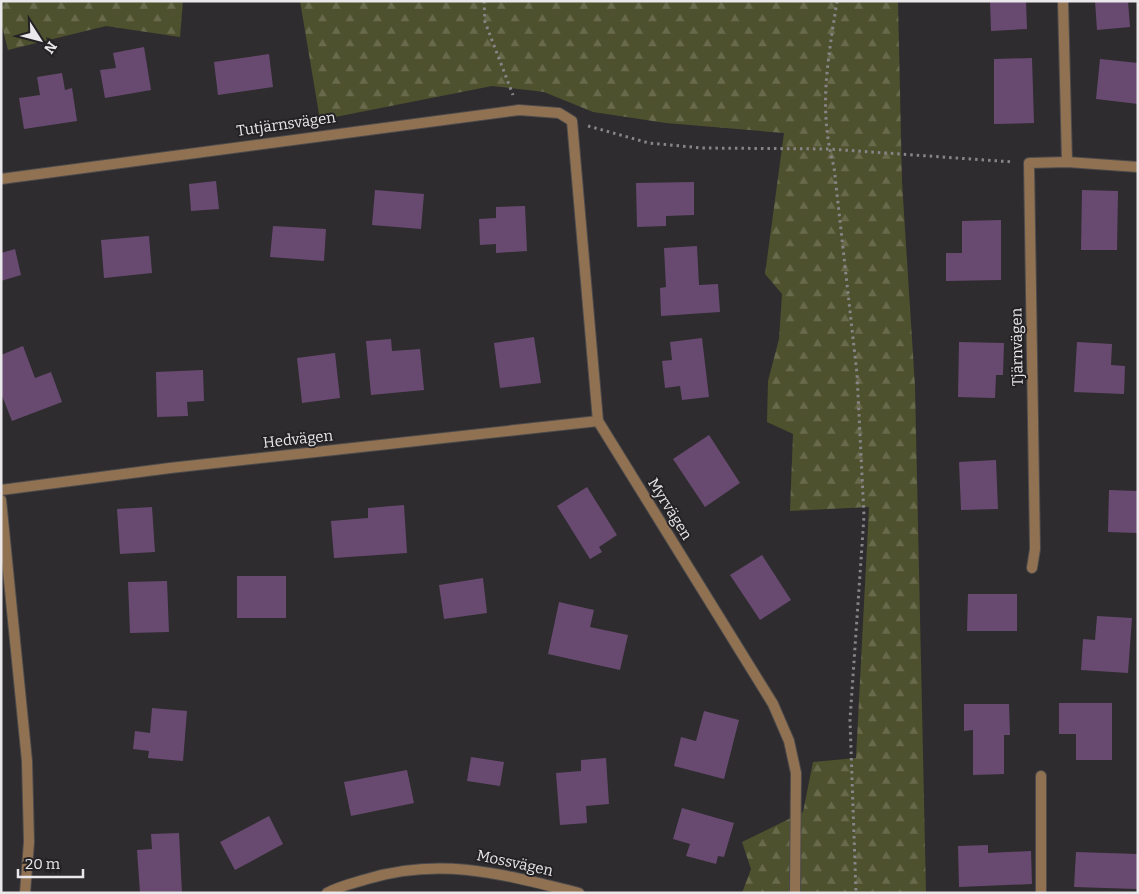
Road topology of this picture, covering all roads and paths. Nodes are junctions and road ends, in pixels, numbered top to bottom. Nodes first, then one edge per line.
1 (484, 1) edge
2 (837, 1) edge
3 (1063, 1) edge
4 (519, 110) junction
5 (572, 121) junction
6 (829, 148) junction
7 (1067, 162) junction
8 (1029, 163) junction
9 (1138, 167) edge
10 (1, 179) edge
11 (598, 421) junction
12 (1, 490) edge
13 (1, 500) edge
14 (1032, 568) dead end
15 (1041, 776) dead end
16 (25, 893) edge
17 (327, 893) edge
18 (579, 893) edge
19 (795, 893) edge
20 (856, 893) edge
21 (1041, 893) edge

1 - 4 path
2 - 6 path
3 - 7 street
4 - 5 street, Tutjärnsvägen
4 - 10 street, Tutjärnsvägen
5 - 6 path
5 - 11 street, Myrvägen
6 - 8 path
6 - 20 path
7 - 8 street
7 - 9 street
8 - 14 street, Tjärnvägen
11 - 12 street, Hedvägen
11 - 19 street, Myrvägen
13 - 16 street
15 - 21 street
17 - 18 street, Mossvägen

